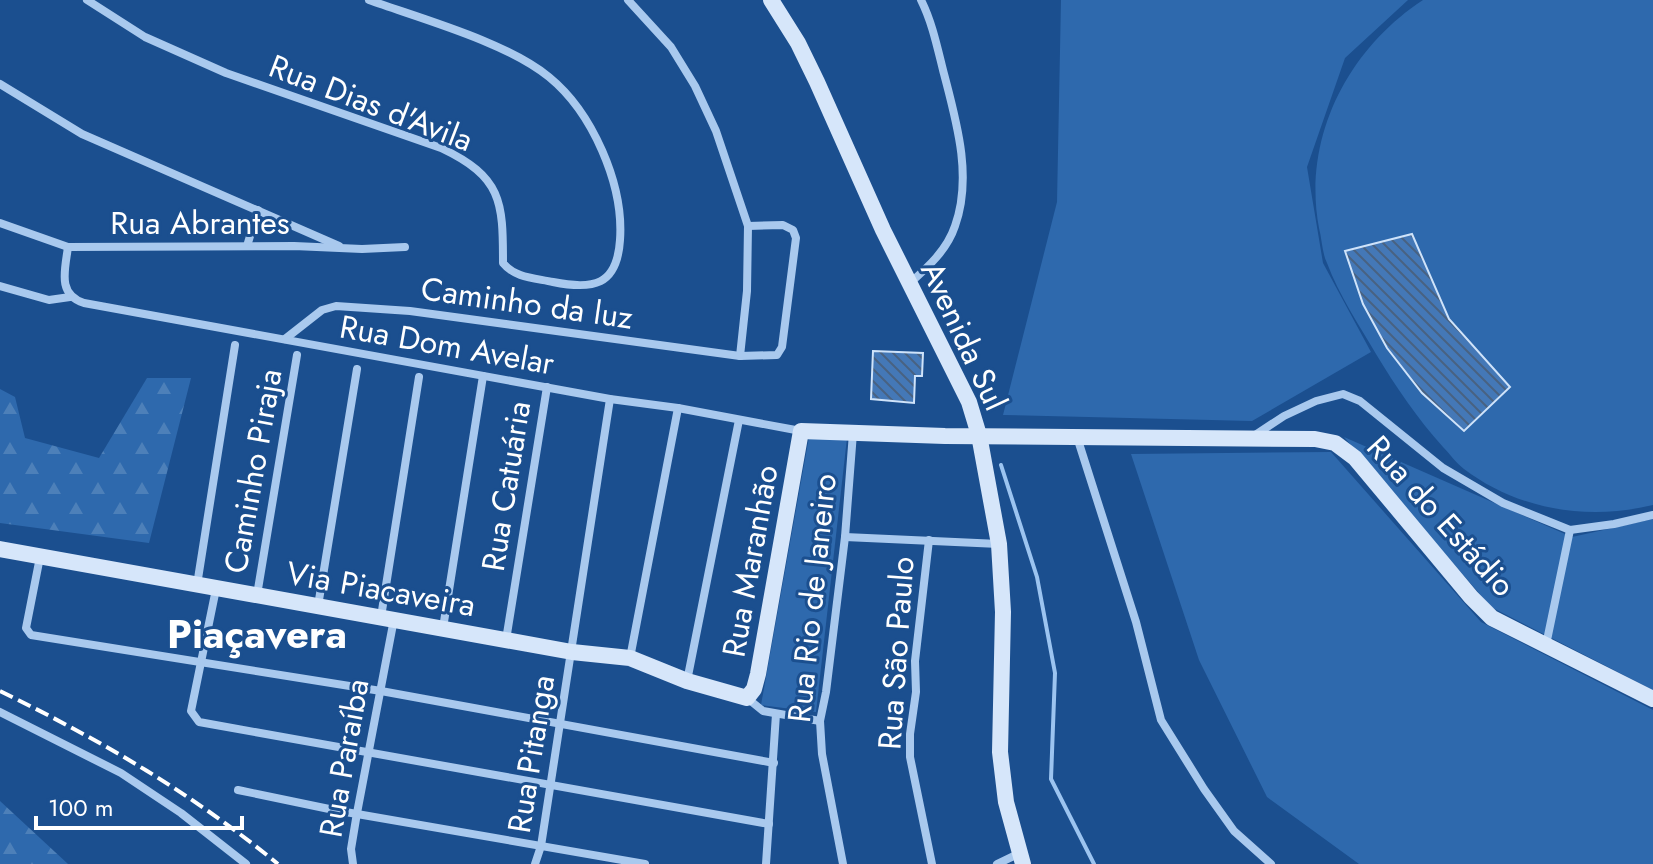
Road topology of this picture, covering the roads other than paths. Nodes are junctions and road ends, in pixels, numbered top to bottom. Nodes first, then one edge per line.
1 (87, 0) edge
2 (369, 0) edge
3 (628, 0) edge
4 (771, 0) edge
5 (921, 0) edge
6 (0, 84) edge
7 (258, 210) junction
8 (0, 223) edge
9 (748, 226) junction
10 (247, 246) junction
11 (68, 247) junction
12 (405, 247) dead end
13 (343, 248) junction
14 (910, 283) junction
15 (0, 286) edge
16 (70, 297) junction
17 (285, 339) junction
18 (235, 345) dead end
19 (297, 355) dead end
20 (740, 356) junction
21 (357, 369) dead end
22 (483, 376) junction
23 (419, 377) dead end
24 (547, 387) junction
25 (610, 399) junction
26 (678, 408) junction
27 (739, 420) junction
28 (801, 431) junction
29 (854, 432) junction
30 (979, 435) junction
31 (1077, 437) junction
32 (1250, 438) junction
33 (1653, 515) edge
34 (1570, 530) junction
35 (845, 537) junction
36 (929, 540) junction
37 (999, 544) junction
38 (0, 549) edge
39 (40, 556) junction
40 (197, 585) junction
41 (216, 589) junction
42 (256, 596) junction
43 (318, 607) junction
44 (387, 618) junction
45 (443, 628) junction
46 (506, 640) junction
47 (1546, 646) junction
48 (572, 652) junction
49 (630, 658) junction
50 (201, 661) junction
51 (687, 681) junction
52 (381, 691) junction
53 (747, 698) junction
54 (1653, 699) edge
55 (0, 712) edge
56 (776, 714) junction
57 (820, 721) junction
58 (558, 724) junction
59 (368, 754) junction
60 (774, 763) junction
61 (550, 787) junction
62 (238, 790) dead end
63 (357, 813) junction
64 (769, 824) junction
65 (541, 846) junction
66 (1021, 859) edge
67 (352, 861) edge
68 (246, 864) edge
69 (535, 864) edge
70 (645, 864) edge
71 (766, 864) edge
72 (843, 864) edge
73 (932, 864) edge
74 (997, 864) edge
75 (1271, 864) edge

1 - 2 street, Rua Dias d'Avila
3 - 9 street
4 - 14 street, Avenida Sul
5 - 14 street
6 - 7 street
7 - 10 street
7 - 13 street
8 - 11 street, Rua Abrantes
9 - 20 street
9 - 20 street, Caminho da luz
10 - 11 street, Rua Abrantes
10 - 13 street, Rua Abrantes
11 - 16 street
12 - 13 street, Rua Abrantes
14 - 30 street, Avenida Sul
15 - 16 street
16 - 17 street, Rua Dom Avelar
17 - 20 street, Caminho da luz
17 - 22 street, Rua Dom Avelar
18 - 40 street
19 - 42 street, Caminho Piraja
21 - 43 street
22 - 24 street, Rua Dom Avelar
22 - 45 street
23 - 44 street, Rua Paraíba
24 - 25 street, Rua Dom Avelar
24 - 46 street, Rua Catuária
25 - 26 street, Rua Dom Avelar
25 - 48 street, Rua Pitanga
26 - 27 street, Rua Dom Avelar
26 - 49 street
27 - 28 street, Rua Dom Avelar
27 - 51 street
28 - 29 street, Rua do Estádio
28 - 53 street, Rua Maranhão
29 - 30 street, Rua do Estádio
29 - 35 street, Rua Rio de Janeiro
30 - 31 street, Rua do Estádio
30 - 37 street, Avenida Sul
31 - 32 street, Rua do Estádio
31 - 75 street
32 - 34 street
32 - 47 street, Rua do Estádio
33 - 34 street
34 - 47 street
35 - 36 street
35 - 57 street, Rua Rio de Janeiro
36 - 37 street
36 - 73 street, Rua São Paulo
37 - 66 street, Avenida Sul
38 - 39 street, Via Piacaveira
39 - 40 street, Via Piacaveira
39 - 50 street
40 - 41 street, Via Piacaveira
41 - 42 street, Via Piacaveira
41 - 50 street
42 - 43 street, Via Piacaveira
43 - 44 street, Via Piacaveira
44 - 45 street, Via Piacaveira
44 - 52 street, Rua Paraíba
45 - 46 street, Via Piacaveira
46 - 48 street, Via Piacaveira
47 - 54 street, Rua do Estádio
48 - 49 street, Via Piacaveira
48 - 58 street, Rua Pitanga
49 - 51 street, Via Piacaveira
50 - 52 street
50 - 59 street
51 - 53 street, Via Piacaveira
52 - 58 street
52 - 59 street, Rua Paraíba
53 - 56 street
55 - 68 street
56 - 57 street
56 - 60 street
57 - 72 street, Rua Rio de Janeiro
58 - 60 street
58 - 61 street, Rua Pitanga
59 - 61 street
59 - 63 street, Rua Paraíba
60 - 64 street
61 - 64 street
61 - 65 street, Rua Pitanga
62 - 63 street
63 - 65 street
63 - 67 street, Rua Paraíba
64 - 71 street
65 - 69 street, Rua Pitanga
65 - 70 street
66 - 74 street

